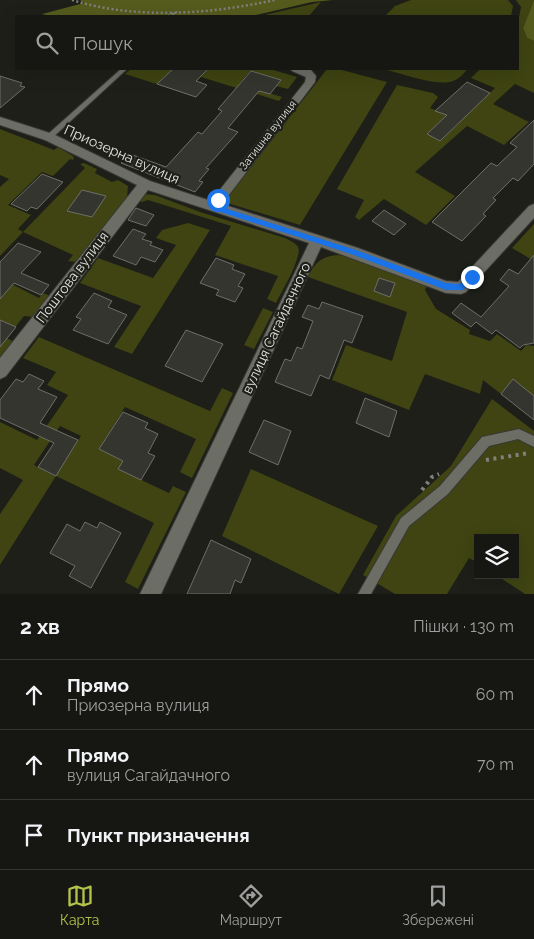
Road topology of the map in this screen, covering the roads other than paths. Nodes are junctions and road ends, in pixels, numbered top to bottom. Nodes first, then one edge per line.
1 (123, 70) edge
2 (300, 70) edge
3 (0, 121) edge
4 (49, 138) junction
5 (145, 184) junction
6 (213, 207) junction
7 (534, 209) edge
8 (317, 241) junction
9 (0, 371) edge
10 (534, 442) edge
11 (150, 594) edge
12 (364, 594) edge

1 - 4 lane
2 - 6 street, Затишна вулиця
3 - 4 street, Приозерна вулиця
4 - 5 street, Приозерна вулиця
5 - 6 street, Приозерна вулиця
5 - 9 street, Поштова вулиця
6 - 8 street, Приозерна вулиця
7 - 8 street
8 - 11 street, вулиця Сагайдачного
10 - 12 lane

